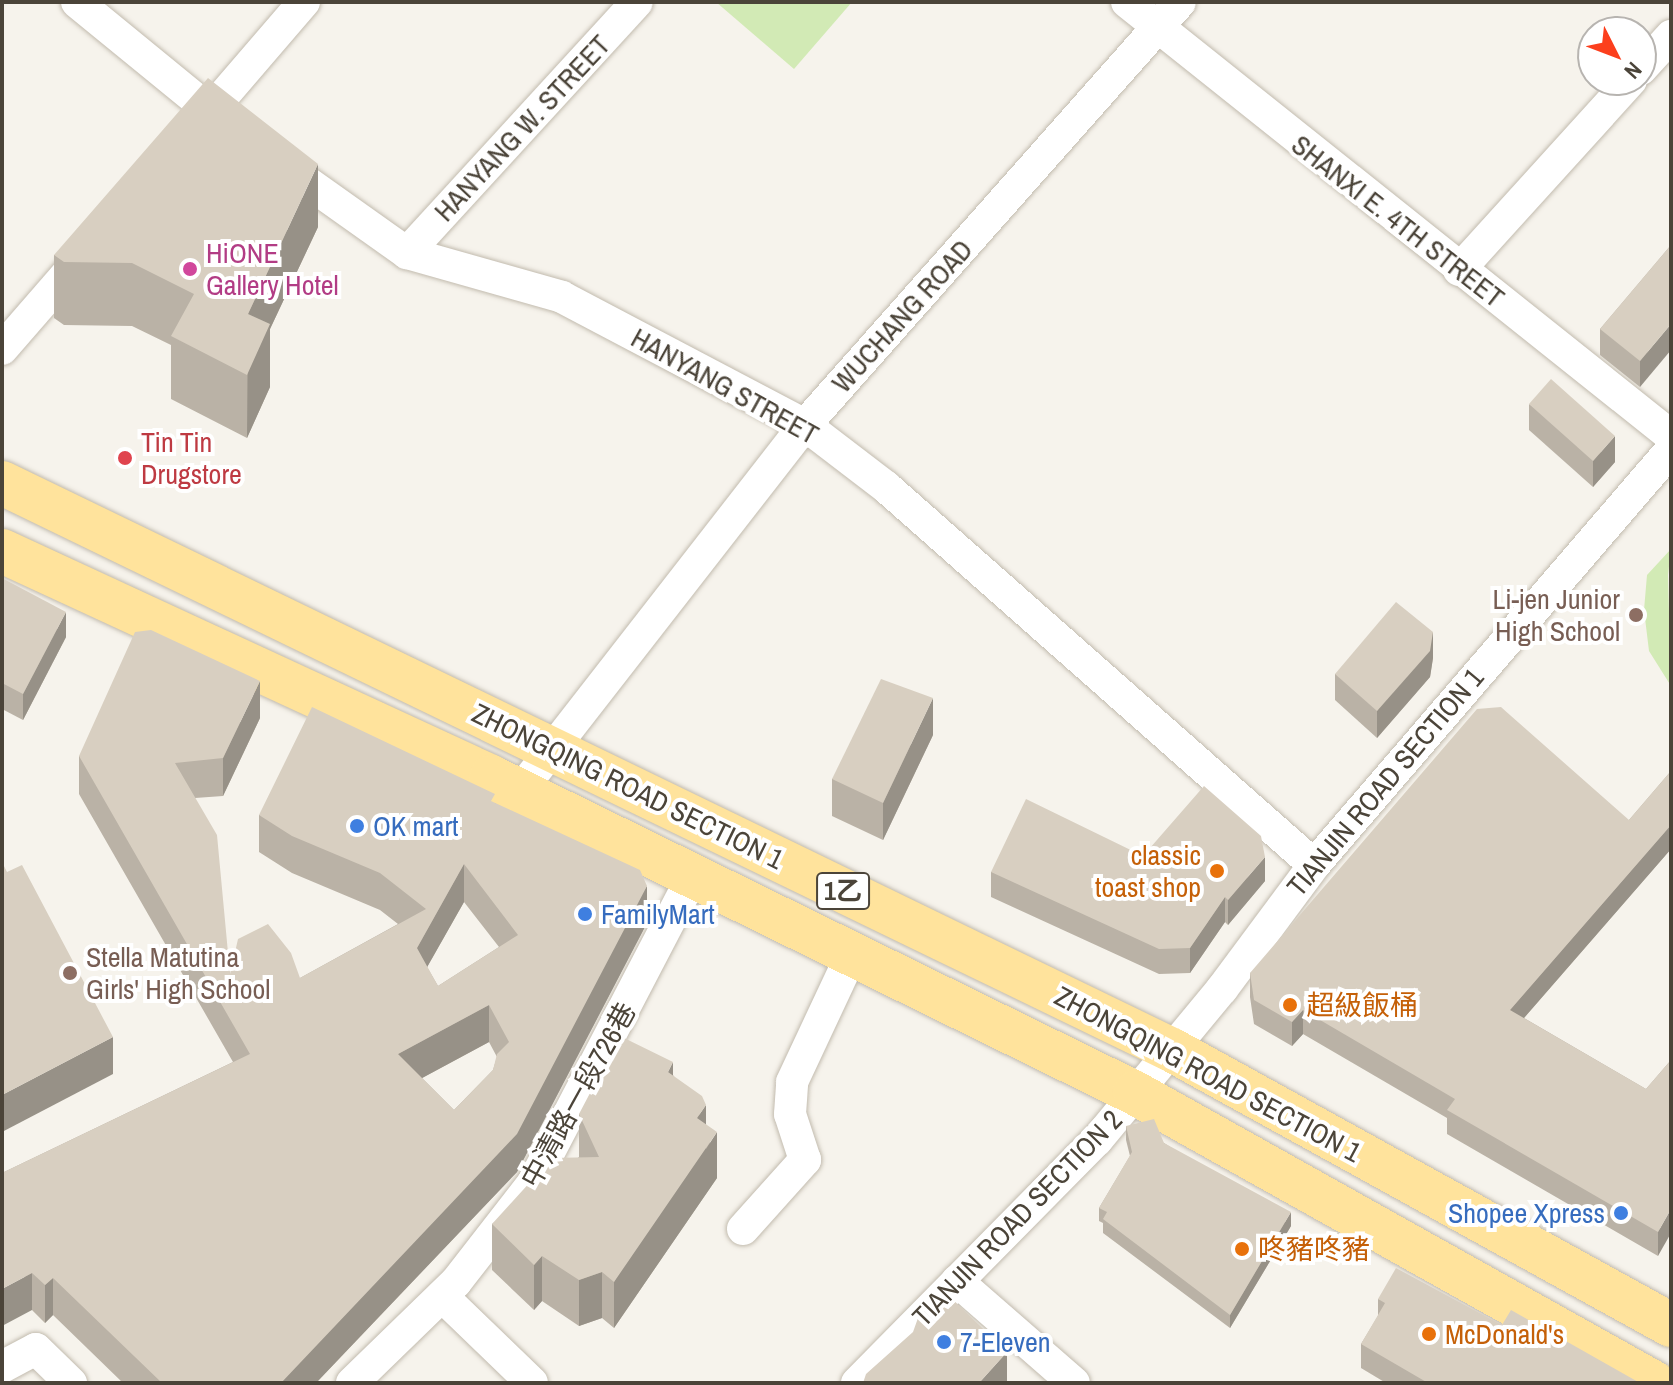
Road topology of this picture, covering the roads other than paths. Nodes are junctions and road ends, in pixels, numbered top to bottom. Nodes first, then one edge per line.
1 (77, 2) edge
2 (304, 2) edge
3 (637, 2) edge
4 (1127, 2) edge
5 (1180, 2) edge
6 (1156, 29) junction
7 (1671, 36) edge
8 (1657, 51) edge
9 (1617, 96) edge
10 (209, 112) junction
11 (178, 147) edge
12 (106, 231) edge
13 (407, 253) junction
14 (1459, 270) junction
15 (2, 349) edge
16 (805, 425) junction
17 (1671, 436) edge
18 (1671, 450) edge
19 (2, 483) edge
20 (2, 551) edge
21 (551, 748) junction
22 (519, 792) junction
23 (1314, 865) junction
24 (691, 879) junction
25 (852, 954) junction
26 (1172, 1050) junction
27 (1135, 1093) junction
28 (743, 1229) dead end
29 (957, 1281) junction
30 (442, 1296) junction
31 (1671, 1325) edge
32 (2, 1367) edge
33 (71, 1383) edge
34 (352, 1383) edge
35 (532, 1383) edge
36 (857, 1383) edge
37 (1074, 1383) edge
38 (1654, 1383) edge

1 - 10 street, HANYANG STREET
2 - 10 street
3 - 13 street, HANYANG W. STREET
4 - 6 street, SHANXI E. 4TH STREET
5 - 6 street, WUCHANG ROAD
6 - 14 street, SHANXI E. 4TH STREET
6 - 16 street, WUCHANG ROAD
7 - 8 street
9 - 14 street
10 - 11 street
10 - 13 street, HANYANG STREET
12 - 15 street
13 - 16 street, HANYANG STREET
14 - 17 street, SHANXI E. 4TH STREET
16 - 21 street, WUCHANG ROAD
16 - 23 street, HANYANG STREET
18 - 23 street, TIANJIN ROAD SECTION 1
19 - 21 main road, ZHONGQING ROAD SECTION 1 / 1乙
20 - 22 main road, ZHONGQING ROAD SECTION 1 / 1乙
21 - 22 street, WUCHANG ROAD
21 - 26 main road, ZHONGQING ROAD SECTION 1 / 1乙
22 - 24 main road, ZHONGQING ROAD SECTION 1 / 1乙
23 - 26 street, TIANJIN ROAD SECTION 1
24 - 25 main road, ZHONGQING ROAD SECTION 1 / 1乙
24 - 30 street, 中清路一段726巷
25 - 27 main road, ZHONGQING ROAD SECTION 1 / 1乙
25 - 28 street
26 - 27 street, TIANJIN ROAD SECTION 2
26 - 31 main road, ZHONGQING ROAD SECTION 1 / 1乙
27 - 29 street, TIANJIN ROAD SECTION 2
27 - 38 main road, ZHONGQING ROAD SECTION 1 / 1乙
29 - 36 street, TIANJIN ROAD SECTION 2
29 - 37 street
30 - 34 street, 中清路一段726巷
30 - 35 street
32 - 33 street

